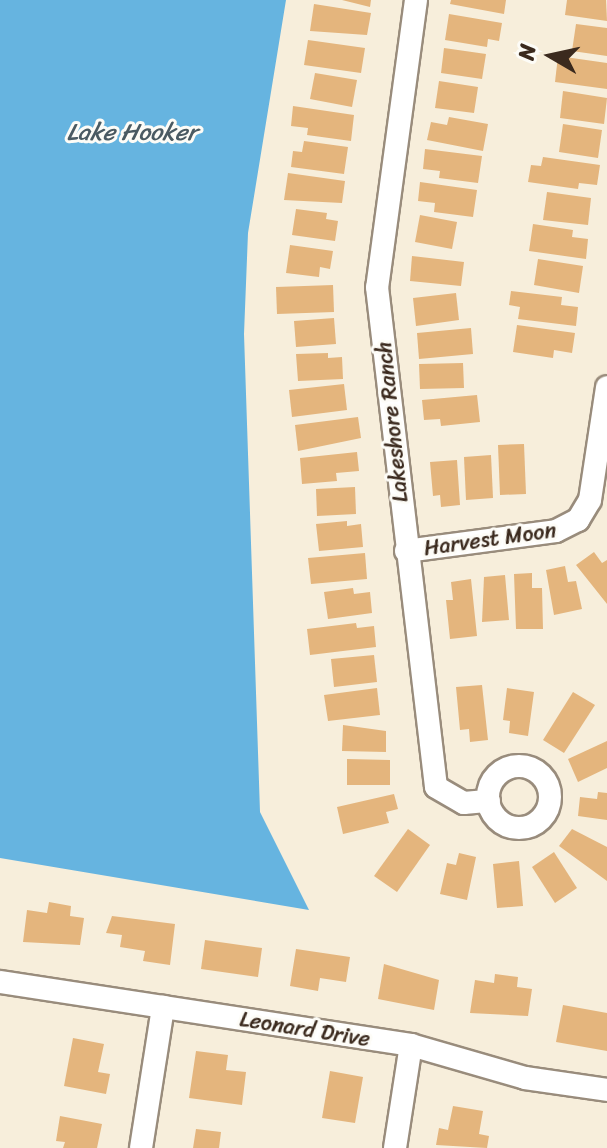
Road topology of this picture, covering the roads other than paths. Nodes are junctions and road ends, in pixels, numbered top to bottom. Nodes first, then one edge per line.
1 (416, 0) edge
2 (607, 387) edge
3 (406, 551) junction
4 (489, 801) dead end
5 (0, 982) edge
6 (163, 1007) junction
7 (411, 1045) junction
8 (607, 1090) edge
9 (141, 1148) edge
10 (395, 1148) edge

1 - 3 street, Lakeshore Ranch
2 - 3 street, Harvest Moon
3 - 4 street, Lakeshore Ranch
5 - 6 street, Leonard Drive
6 - 7 street, Leonard Drive
6 - 9 street
7 - 8 street, Leonard Drive
7 - 10 street

